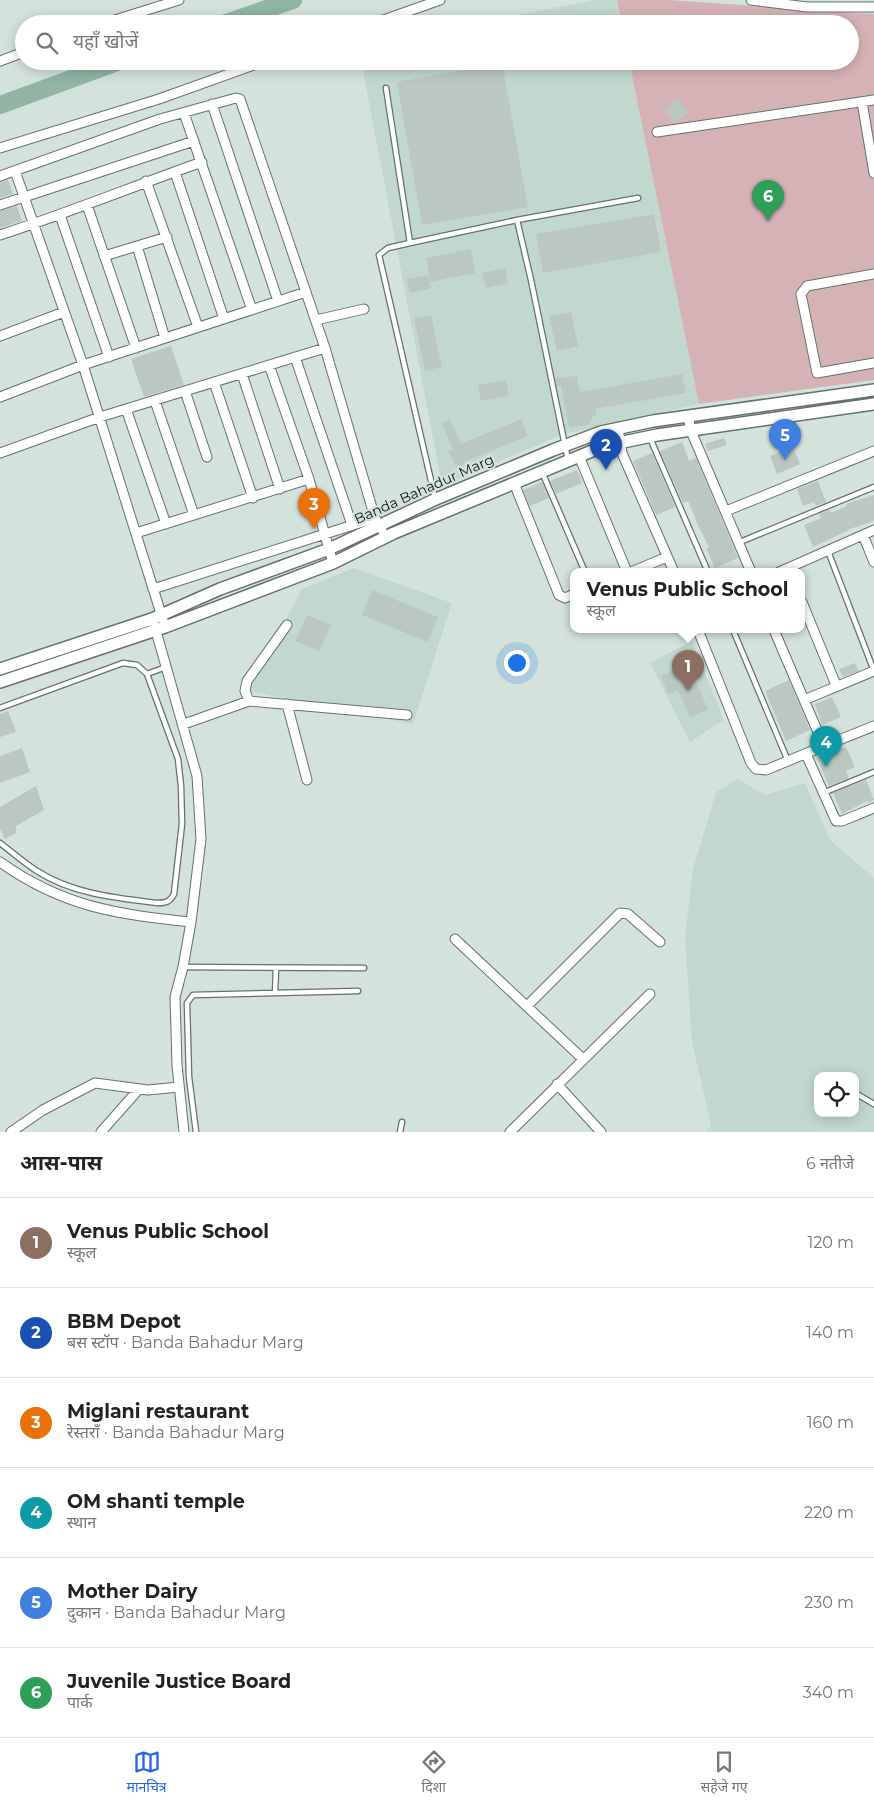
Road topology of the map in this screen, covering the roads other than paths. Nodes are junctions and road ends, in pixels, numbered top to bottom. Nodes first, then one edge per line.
1 (180, 0) edge
2 (440, 0) edge
3 (751, 0) edge
4 (874, 6) edge
5 (131, 15) edge
6 (398, 15) edge
7 (15, 56) edge
8 (0, 62) edge
9 (239, 70) edge
10 (386, 88) dead end
11 (874, 100) edge
12 (862, 102) junction
13 (212, 104) junction
14 (184, 112) junction
15 (657, 132) dead end
16 (194, 141) junction
17 (0, 148) edge
18 (202, 162) junction
19 (15, 171) junction
20 (175, 172) junction
21 (874, 173) edge
22 (0, 176) edge
23 (146, 181) junction
24 (24, 197) junction
25 (638, 198) dead end
26 (0, 205) edge
27 (87, 205) junction
28 (60, 215) junction
29 (517, 220) junction
30 (33, 224) junction
31 (0, 234) edge
32 (167, 237) junction
33 (410, 243) junction
34 (137, 246) junction
35 (104, 256) junction
36 (874, 274) edge
37 (306, 292) junction
38 (278, 301) junction
39 (364, 308) dead end
40 (252, 310) junction
41 (64, 312) junction
42 (224, 319) junction
43 (316, 320) junction
44 (198, 328) junction
45 (0, 336) edge
46 (165, 338) junction
47 (136, 348) junction
48 (325, 348) junction
49 (109, 357) junction
50 (295, 357) junction
51 (874, 363) edge
52 (83, 365) junction
53 (269, 365) junction
54 (242, 374) junction
55 (214, 382) junction
56 (874, 390) edge
57 (185, 391) junction
58 (0, 397) edge
59 (155, 400) junction
60 (874, 404) edge
61 (126, 409) junction
62 (688, 416) junction
63 (100, 417) junction
64 (618, 428) junction
65 (691, 430) junction
66 (649, 437) junction
67 (620, 441) junction
68 (564, 445) junction
69 (553, 450) junction
70 (874, 452) edge
71 (0, 454) edge
72 (207, 457) dead end
73 (568, 460) junction
74 (542, 470) junction
75 (309, 479) junction
76 (514, 483) junction
77 (874, 488) edge
78 (280, 489) junction
79 (254, 498) junction
80 (436, 499) junction
81 (726, 511) junction
82 (194, 516) junction
83 (377, 521) junction
84 (166, 524) junction
85 (352, 525) junction
86 (874, 530) edge
87 (326, 532) junction
88 (136, 533) junction
89 (863, 535) junction
90 (385, 537) junction
91 (740, 542) junction
92 (329, 549) junction
93 (828, 550) junction
94 (667, 557) junction
95 (874, 562) edge
96 (333, 563) junction
97 (583, 568) edge
98 (625, 568) edge
99 (641, 568) edge
100 (672, 568) edge
101 (706, 568) edge
102 (750, 568) edge
103 (791, 568) edge
104 (153, 589) junction
105 (570, 596) edge
106 (805, 609) edge
107 (158, 622) junction
108 (287, 625) dead end
109 (699, 633) edge
110 (734, 633) edge
111 (775, 633) edge
112 (167, 666) junction
113 (0, 669) edge
114 (874, 671) edge
115 (147, 674) junction
116 (0, 682) edge
117 (836, 685) junction
118 (804, 700) junction
119 (249, 701) junction
120 (287, 704) junction
121 (0, 708) edge
122 (406, 715) dead end
123 (184, 724) junction
124 (874, 726) edge
125 (824, 746) junction
126 (806, 754) junction
127 (788, 761) junction
128 (874, 772) edge
129 (307, 780) dead end
130 (823, 792) junction
131 (874, 808) edge
132 (0, 843) edge
133 (0, 862) edge
134 (191, 922) junction
135 (455, 939) dead end
136 (660, 942) dead end
137 (183, 967) junction
138 (276, 968) junction
139 (364, 968) dead end
140 (358, 991) dead end
141 (275, 993) junction
142 (650, 994) dead end
143 (527, 1006) junction
144 (583, 1059) junction
145 (557, 1084) junction
146 (179, 1087) junction
147 (139, 1089) junction
148 (859, 1095) edge
149 (874, 1104) edge
150 (402, 1122) dead end
151 (515, 1130) edge
152 (11, 1132) edge
153 (101, 1132) edge
154 (184, 1132) edge
155 (196, 1132) edge
156 (400, 1132) edge
157 (601, 1132) edge

1 - 5 street
2 - 6 street
3 - 4 street
7 - 8 street
9 - 17 street
10 - 33 lane
11 - 12 street
12 - 15 street
12 - 21 street
13 - 14 street
13 - 37 street
13 - 38 street
14 - 16 street
14 - 19 street
16 - 18 street
16 - 24 street
18 - 20 street
18 - 40 street
19 - 22 street
19 - 24 street
20 - 23 street
20 - 42 street
23 - 27 street
23 - 32 street
24 - 26 street
24 - 30 street
25 - 29 lane
27 - 28 street
27 - 35 street
28 - 30 street
28 - 49 street
29 - 33 lane
29 - 68 lane
30 - 31 street
30 - 41 street
32 - 34 street
32 - 44 street
33 - 80 lane
34 - 35 street
34 - 46 street
35 - 47 street
36 - 51 street
37 - 38 street
37 - 43 street
38 - 40 street
39 - 43 street
40 - 42 street
41 - 45 street
41 - 52 street
42 - 44 street
43 - 48 street
44 - 46 street
46 - 47 street
47 - 49 street
48 - 50 street
48 - 83 street
49 - 52 street
50 - 53 street
50 - 85 street
52 - 58 street
52 - 63 street
53 - 54 street
53 - 75 street
54 - 55 street
54 - 78 street
55 - 57 street
55 - 79 street
56 - 62 street, Banda Bahadur Marg
57 - 59 street
57 - 72 street
59 - 61 street
59 - 82 street
60 - 65 street, Banda Bahadur Marg
61 - 63 street
61 - 84 street
62 - 64 street, Banda Bahadur Marg
62 - 65 street
63 - 71 street
63 - 88 street
64 - 67 street
64 - 68 street, Banda Bahadur Marg
65 - 66 street, Banda Bahadur Marg
65 - 81 street
66 - 67 street, Banda Bahadur Marg
66 - 101 lane
67 - 73 street, Banda Bahadur Marg
67 - 94 street
68 - 69 street, Banda Bahadur Marg
68 - 73 lane
69 - 73 street
69 - 80 street, Banda Bahadur Marg
70 - 81 street
73 - 74 street, Banda Bahadur Marg
73 - 98 street
74 - 76 street, Banda Bahadur Marg
74 - 97 lane
75 - 78 street
75 - 87 street
76 - 90 street, Banda Bahadur Marg
76 - 105 street
77 - 91 lane
78 - 79 street
79 - 82 street
80 - 83 street, Banda Bahadur Marg
81 - 91 street
82 - 84 street
83 - 85 street
83 - 90 street
83 - 92 street, Banda Bahadur Marg
84 - 88 street
85 - 87 street
86 - 89 street
87 - 92 street
87 - 104 street
88 - 104 street
89 - 93 street
89 - 95 street
90 - 96 street, Banda Bahadur Marg
91 - 102 street
92 - 96 street
92 - 107 street, Banda Bahadur Marg
93 - 103 street
93 - 114 lane
94 - 99 street
94 - 100 street
96 - 107 street, Banda Bahadur Marg
104 - 107 street
106 - 117 street
107 - 112 street
107 - 113 street, Banda Bahadur Marg
107 - 116 street, Banda Bahadur Marg
108 - 119 street
109 - 127 street
110 - 127 lane
111 - 118 street
112 - 115 lane
112 - 123 street
114 - 117 street
115 - 121 lane
115 - 132 lane
117 - 118 street
118 - 125 street
119 - 120 street
119 - 123 street
120 - 122 street
120 - 129 street
123 - 134 street
124 - 125 street
125 - 126 street
126 - 127 street
126 - 130 street
128 - 130 lane
130 - 131 street
133 - 134 street
134 - 137 street
135 - 143 street
136 - 143 street
137 - 138 lane
137 - 146 street
138 - 139 lane
138 - 141 lane
140 - 141 lane
141 - 155 lane
142 - 144 street
143 - 144 street
144 - 145 street
145 - 151 street
145 - 157 street
146 - 147 street
146 - 154 street
147 - 152 street
147 - 153 street
148 - 149 lane
150 - 156 lane

